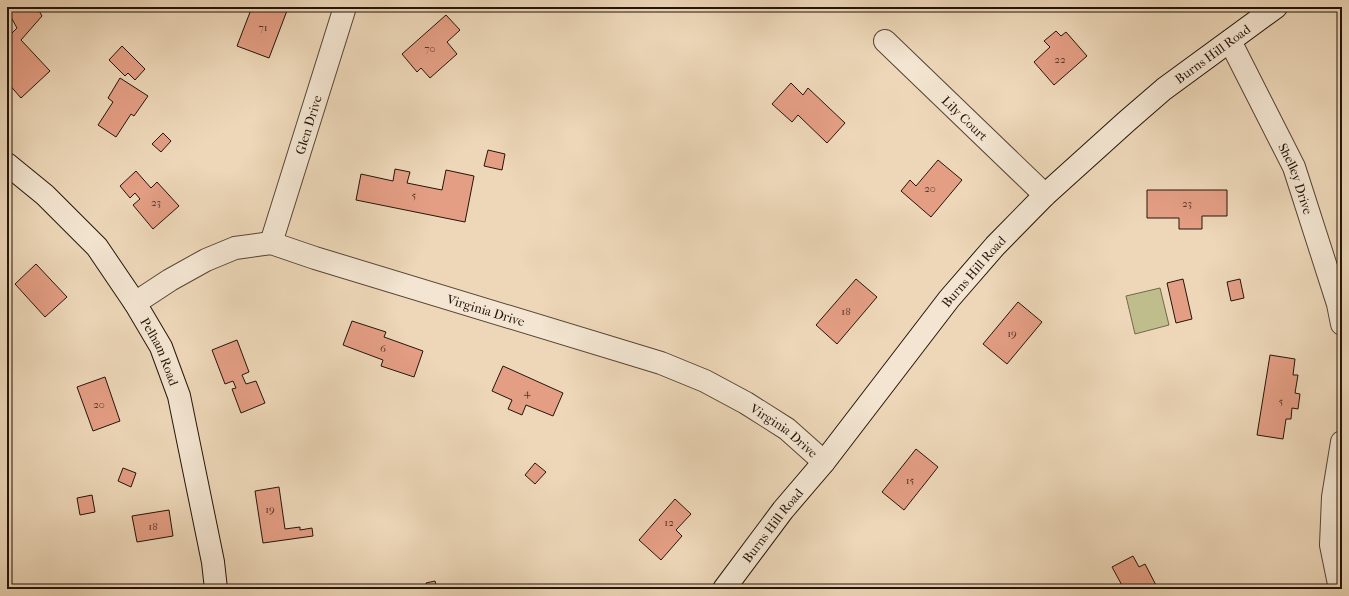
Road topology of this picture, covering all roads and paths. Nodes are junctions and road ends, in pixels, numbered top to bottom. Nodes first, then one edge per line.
1 (345, 7) edge
2 (1276, 7) edge
3 (885, 41) dead end
4 (1230, 41) junction
5 (7, 164) edge
6 (1045, 195) junction
7 (271, 243) junction
8 (135, 303) junction
9 (1342, 324) edge
10 (1342, 442) edge
11 (824, 462) junction
12 (216, 589) edge
13 (724, 589) edge
14 (1340, 589) edge

1 - 7 street, Glen Drive
2 - 4 street, Burns Hill Road
3 - 6 street, Lily Court
4 - 6 street, Burns Hill Road
4 - 9 street, Shelley Drive
5 - 8 street, Pelham Road
6 - 11 street, Burns Hill Road
7 - 8 street, Virginia Drive
7 - 11 street, Virginia Drive
8 - 12 street, Pelham Road
10 - 14 street
11 - 13 street, Burns Hill Road

